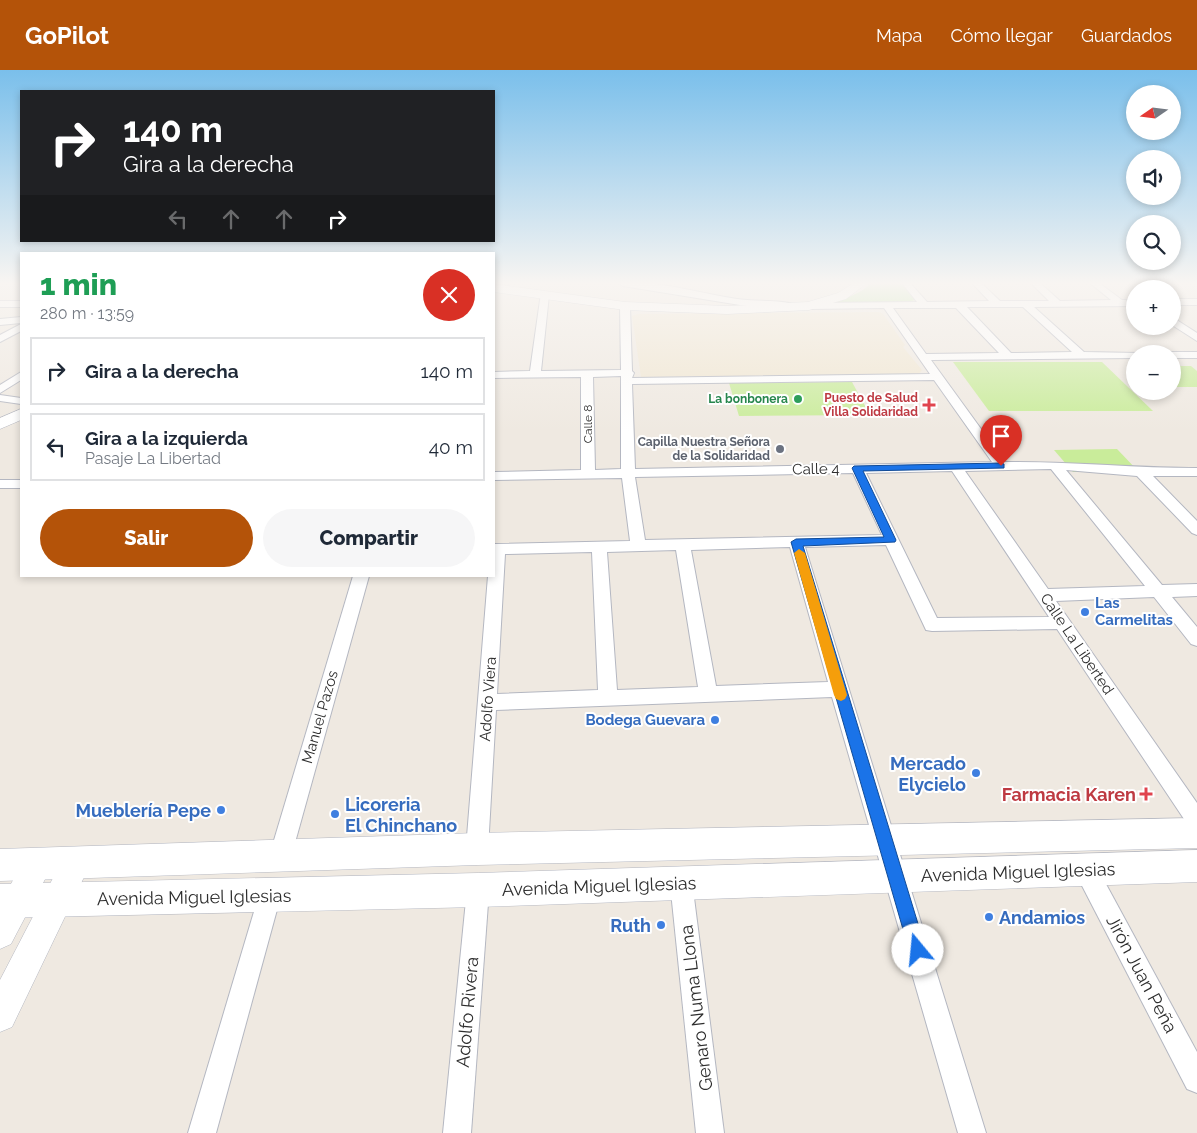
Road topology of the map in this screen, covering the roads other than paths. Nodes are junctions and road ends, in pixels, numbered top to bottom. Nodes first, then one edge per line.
1 (540, 333) edge
2 (626, 333) edge
3 (906, 333) edge
4 (986, 333) edge
5 (1056, 333) edge
6 (1126, 355) edge
7 (1181, 355) edge
8 (1197, 355) edge
9 (923, 356) junction
10 (1008, 356) junction
11 (1082, 356) junction
12 (587, 373) junction
13 (535, 374) junction
14 (20, 377) edge
15 (628, 377) junction
16 (938, 377) junction
17 (495, 378) edge
18 (0, 390) edge
19 (0, 398) edge
20 (20, 401) edge
21 (20, 414) edge
22 (0, 424) edge
23 (1055, 465) junction
24 (956, 466) junction
25 (1001, 466) junction
26 (857, 468) junction
27 (1141, 472) junction
28 (1197, 472) edge
29 (628, 473) junction
30 (588, 475) junction
31 (495, 476) edge
32 (0, 484) edge
33 (20, 484) edge
34 (1197, 530) edge
35 (891, 540) junction
36 (796, 542) junction
37 (638, 545) junction
38 (683, 545) junction
39 (599, 547) junction
40 (496, 549) edge
41 (495, 568) edge
42 (360, 577) edge
43 (495, 577) edge
44 (1197, 590) edge
45 (1158, 591) junction
46 (1043, 595) junction
47 (1063, 624) junction
48 (1197, 639) edge
49 (839, 689) junction
50 (708, 693) junction
51 (608, 698) junction
52 (488, 702) junction
53 (1197, 821) edge
54 (1197, 833) edge
55 (885, 842) junction
56 (477, 849) junction
57 (280, 857) junction
58 (38, 864) junction
59 (76, 864) junction
60 (0, 865) edge
61 (1197, 866) edge
62 (1086, 870) junction
63 (896, 877) junction
64 (681, 882) junction
65 (478, 890) junction
66 (270, 895) junction
67 (58, 900) junction
68 (9, 901) edge
69 (0, 933) edge
70 (0, 1015) edge
71 (1197, 1079) edge
72 (202, 1133) edge
73 (457, 1133) edge
74 (710, 1133) edge
75 (972, 1133) edge

1 - 13 street
2 - 15 street
3 - 9 street
4 - 10 street
5 - 11 street
6 - 11 street
7 - 8 street
9 - 10 street
9 - 16 street
10 - 11 street
12 - 13 street
12 - 15 street
12 - 30 street, Calle 8
13 - 17 street
14 - 18 street
15 - 16 street
15 - 29 street
16 - 25 street
19 - 20 street
21 - 22 street
23 - 25 street, Calle 4
23 - 27 street, Calle 4
23 - 45 street
24 - 25 street, Calle 4
24 - 26 street, Calle 4
24 - 46 street, Calle La Liberted
26 - 29 street, Calle 4
26 - 35 street
27 - 28 street, Calle 4
27 - 34 street
29 - 30 street, Calle 4
29 - 37 street
30 - 31 street, Calle 4
32 - 33 street
35 - 36 street
35 - 47 street
36 - 38 street
36 - 49 street
37 - 38 street
37 - 39 street
38 - 50 street
39 - 40 street
39 - 51 street
40 - 41 street, Adolfo Viera
42 - 57 street, Manuel Pazos
43 - 52 street, Adolfo Viera
44 - 45 street
45 - 46 street
45 - 48 street
46 - 47 street, Calle La Liberted
47 - 53 street, Calle La Liberted
49 - 50 street
49 - 55 street
50 - 51 street
51 - 52 street
52 - 56 street, Adolfo Viera
54 - 55 main road
55 - 56 main road
55 - 63 street
56 - 57 main road
57 - 59 main road
58 - 59 main road
58 - 60 main road
58 - 68 street
59 - 67 street
61 - 62 main road, Avenida Miguel Iglesias
62 - 63 main road, Avenida Miguel Iglesias
62 - 71 street, Jirón Juan Peña
63 - 64 main road, Avenida Miguel Iglesias
63 - 75 street
64 - 65 main road, Avenida Miguel Iglesias
64 - 74 street, Genaro Numa Llona
65 - 66 main road, Avenida Miguel Iglesias
65 - 73 street, Adolfo Rivera
66 - 67 main road, Avenida Miguel Iglesias
66 - 72 street
67 - 68 main road, Avenida Miguel Iglesias
67 - 70 street
68 - 69 street

